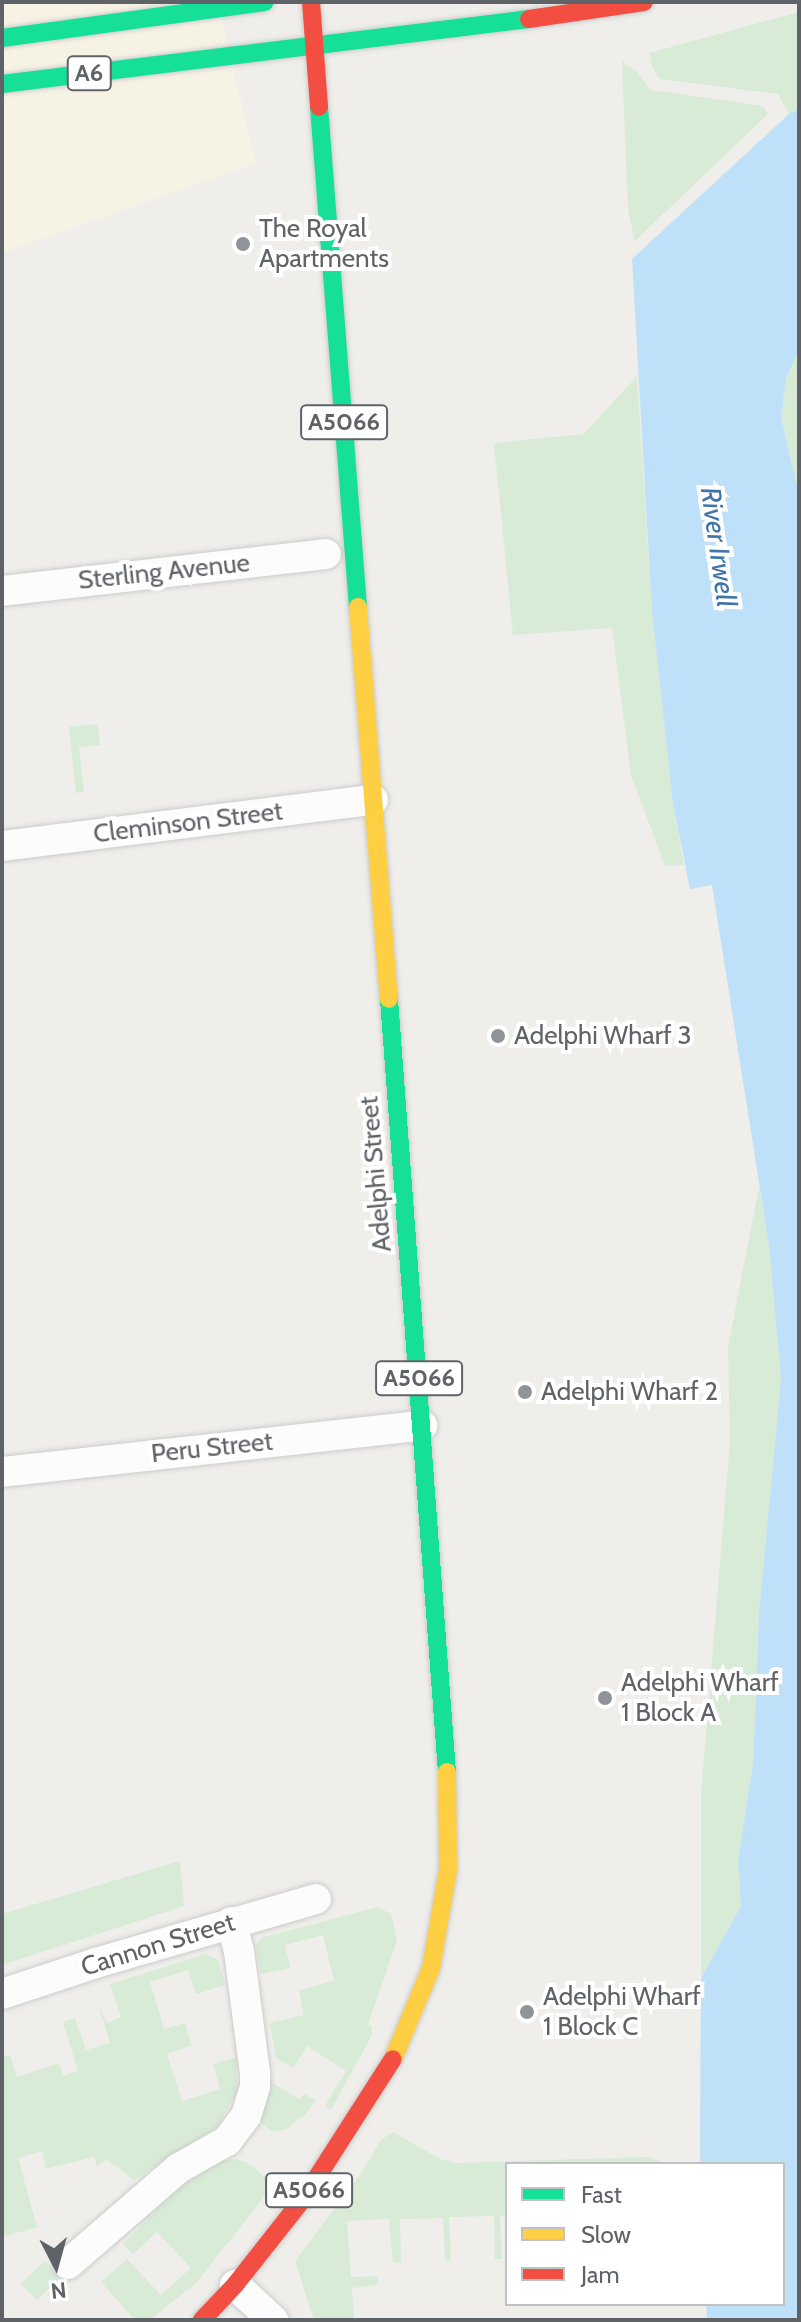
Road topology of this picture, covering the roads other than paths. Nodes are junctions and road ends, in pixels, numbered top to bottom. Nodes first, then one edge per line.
1 (265, 2) edge
2 (311, 2) edge
3 (644, 2) edge
4 (205, 6) edge
5 (171, 31) edge
6 (2, 38) edge
7 (211, 44) junction
8 (317, 44) junction
9 (2, 84) edge
10 (326, 554) dead end
11 (2, 591) edge
12 (373, 800) junction
13 (2, 846) edge
14 (422, 1426) junction
15 (2, 1472) edge
16 (316, 1899) dead end
17 (231, 1922) junction
18 (2, 1994) edge
19 (68, 2264) dead end
20 (235, 2285) junction
21 (202, 2320) edge
22 (273, 2320) edge

1 - 4 main road, A6
2 - 8 main road, Adelphi Street / A5066
3 - 8 main road, A6
4 - 5 main road, A6
4 - 7 main road
5 - 6 main road, A6
5 - 7 main road, A6
5 - 9 main road, A6
7 - 8 main road, A6
8 - 12 main road, Adelphi Street / A5066
10 - 11 street, Sterling Avenue
12 - 13 street, Cleminson Street
12 - 14 main road, Adelphi Street / A5066
14 - 15 street, Peru Street
14 - 20 main road, Adelphi Street / A5066
16 - 17 street, Cannon Street
17 - 18 street, Cannon Street
17 - 19 street
20 - 21 main road, A5066
20 - 22 street

